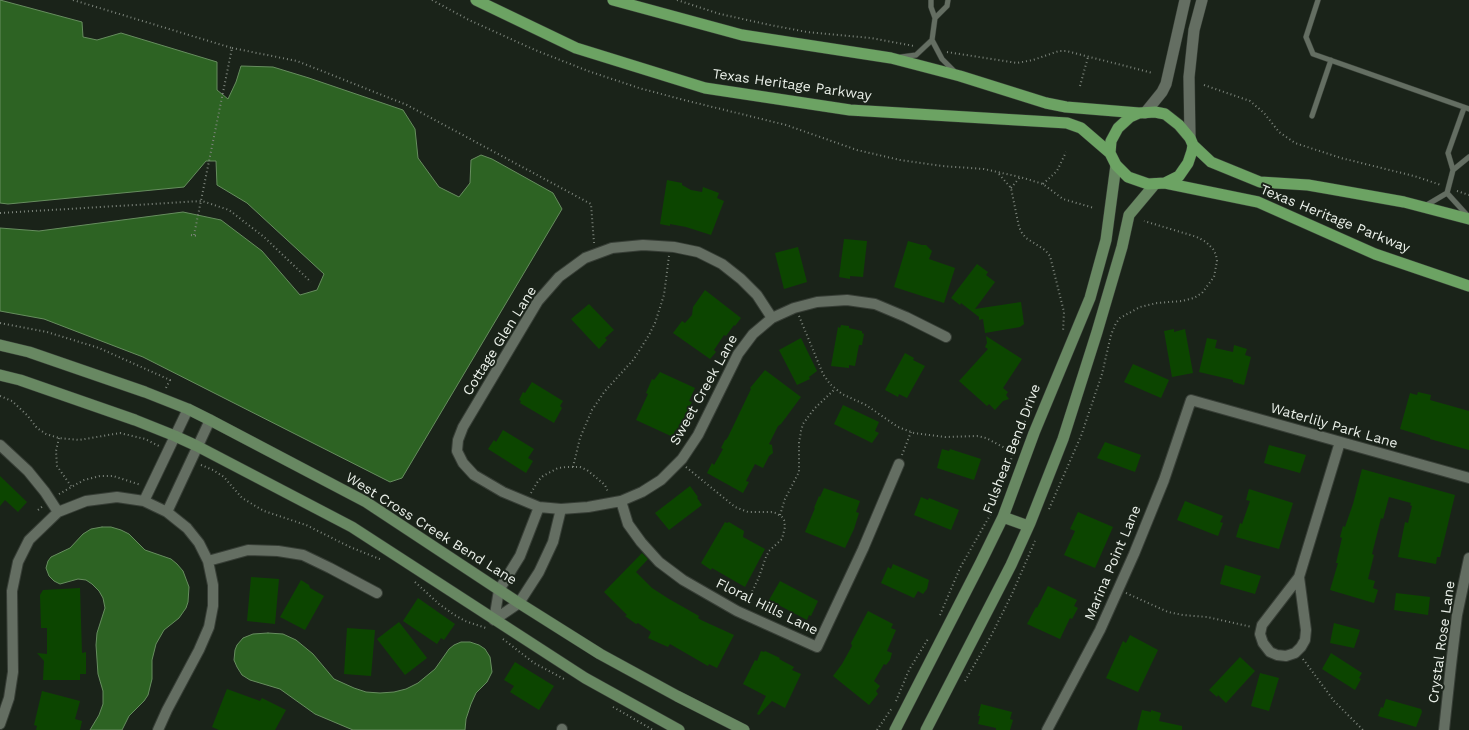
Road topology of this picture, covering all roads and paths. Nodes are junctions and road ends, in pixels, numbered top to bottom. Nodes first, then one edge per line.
1 (73, 0) edge
2 (432, 0) edge
3 (476, 0) edge
4 (613, 0) edge
5 (677, 0) edge
6 (931, 0) edge
7 (948, 0) edge
8 (1185, 0) edge
9 (1202, 0) edge
10 (1318, 0) edge
11 (935, 18) junction
12 (932, 40) junction
13 (917, 46) dead end
14 (232, 48) junction
15 (943, 51) dead end
16 (1088, 57) junction
17 (891, 58) junction
18 (1331, 60) junction
19 (1153, 73) dead end
20 (960, 76) junction
21 (1204, 85) dead end
22 (1080, 86) dead end
23 (1466, 109) edge
24 (1142, 113) junction
25 (1312, 116) dead end
26 (1191, 141) junction
27 (1066, 152) dead end
28 (1110, 153) junction
29 (1469, 157) edge
30 (1116, 165) junction
31 (1453, 170) junction
32 (998, 173) junction
33 (1020, 177) junction
34 (1160, 183) junction
35 (1043, 184) junction
36 (1011, 188) junction
37 (1448, 190) junction
38 (1469, 195) edge
39 (202, 201) junction
40 (1423, 207) junction
41 (1094, 208) dead end
42 (0, 213) edge
43 (1469, 218) edge
44 (1144, 222) dead end
45 (191, 235) dead end
46 (194, 235) junction
47 (198, 236) dead end
48 (670, 246) junction
49 (595, 254) junction
50 (311, 282) dead end
51 (1469, 286) edge
52 (796, 308) junction
53 (772, 318) junction
54 (0, 323) edge
55 (1063, 334) dead end
56 (946, 337) dead end
57 (0, 346) edge
58 (0, 375) edge
59 (836, 389) junction
60 (0, 396) edge
61 (162, 398) junction
62 (1191, 400) joint
63 (1032, 408) dead end
64 (188, 409) junction
65 (210, 420) junction
66 (151, 426) junction
67 (911, 432) junction
68 (176, 436) junction
69 (58, 438) junction
70 (145, 439) junction
71 (1340, 442) junction
72 (0, 445) edge
73 (197, 446) junction
74 (1013, 450) junction
75 (169, 451) junction
76 (458, 452) joint
77 (190, 461) junction
78 (679, 462) junction
79 (899, 464) joint
80 (1010, 464) dead end
81 (572, 467) junction
82 (1469, 478) edge
83 (71, 486) dead end
84 (144, 501) junction
85 (527, 502) junction
86 (616, 502) junction
87 (539, 507) junction
88 (994, 508) dead end
89 (561, 509) junction
90 (1048, 511) dead end
91 (58, 512) junction
92 (167, 512) junction
93 (780, 515) junction
94 (1003, 517) junction
95 (1028, 526) junction
96 (1036, 540) dead end
97 (1469, 558) edge
98 (383, 560) dead end
99 (208, 561) junction
100 (1299, 577) junction
101 (411, 579) dead end
102 (1118, 589) junction
103 (499, 590) junction
104 (377, 593) dead end
105 (519, 603) junction
106 (742, 613) junction
107 (940, 616) dead end
108 (491, 624) junction
109 (1261, 629) junction
110 (930, 634) dead end
111 (499, 636) dead end
112 (1297, 651) junction
113 (567, 681) dead end
114 (965, 682) dead end
115 (896, 701) dead end
116 (610, 705) dead end
117 (892, 708) dead end
118 (0, 724) edge
119 (158, 730) edge
120 (653, 730) edge
121 (679, 730) edge
122 (744, 730) edge
123 (877, 730) edge
124 (895, 730) edge
125 (926, 730) edge
126 (1047, 730) edge
127 (1363, 730) edge
128 (1444, 730) edge

1 - 14 path
2 - 32 path
3 - 28 main road, Texas Heritage Parkway
4 - 17 main road
5 - 13 path
6 - 11 lane
7 - 11 lane
8 - 24 street
9 - 26 street
10 - 18 lane
11 - 12 lane
12 - 17 lane
12 - 20 lane
14 - 39 path
14 - 49 path
15 - 16 path
16 - 19 path
16 - 22 path
17 - 20 main road
18 - 23 lane
18 - 25 lane
20 - 24 main road
21 - 37 path
23 - 31 lane
24 - 26 main road
24 - 28 main road
26 - 34 main road
26 - 40 main road, Texas Heritage Parkway
27 - 35 path
28 - 30 main road
29 - 31 lane
30 - 34 main road
30 - 94 main road, Fulshear Bend Drive
31 - 37 lane
32 - 33 path
32 - 36 path
33 - 35 path
33 - 36 path
34 - 51 main road, Texas Heritage Parkway
34 - 95 main road
35 - 41 path
36 - 55 path
37 - 38 path
37 - 40 lane
37 - 43 lane
39 - 42 path
39 - 46 path
39 - 50 path
40 - 43 main road, Texas Heritage Parkway
44 - 90 path
45 - 46 path
46 - 47 path
48 - 49 street, Cottage Glen Lane
48 - 53 street, Cottage Glen Lane
48 - 81 path
49 - 76 street, Cottage Glen Lane
52 - 53 street, Sweet Creek Lane
52 - 56 street, Sweet Creek Lane
52 - 59 path
53 - 78 street, Sweet Creek Lane
54 - 61 path
57 - 61 main road, West Cross Creek Bend Lane
58 - 66 main road
59 - 67 path
59 - 93 path
60 - 69 path
61 - 64 main road, West Cross Creek Bend Lane
62 - 71 street, Waterlily Park Lane
62 - 102 street, Marina Point Lane
63 - 74 path
64 - 65 main road, West Cross Creek Bend Lane
64 - 68 street
65 - 73 street
65 - 103 main road, West Cross Creek Bend Lane
66 - 68 main road
66 - 70 path
67 - 74 path
67 - 79 path
68 - 73 main road
68 - 75 street
69 - 70 path
69 - 83 path
70 - 75 path
71 - 82 street, Waterlily Park Lane
71 - 100 street
72 - 91 street
73 - 77 street
73 - 108 main road
74 - 80 path
75 - 84 street
76 - 85 street, Sweet Creek Lane
77 - 92 street
77 - 98 path
78 - 86 street, Sweet Creek Lane
78 - 93 path
79 - 106 street, Floral Hills Lane
81 - 85 path
81 - 86 path
84 - 91 street
84 - 92 street
85 - 87 street, Sweet Creek Lane
86 - 89 street, Sweet Creek Lane
86 - 106 street, Floral Hills Lane
87 - 89 street, Sweet Creek Lane
87 - 103 street
88 - 107 path
89 - 105 street
91 - 118 street
92 - 99 street
93 - 106 path
94 - 95 main road
94 - 124 main road, Fulshear Bend Drive
95 - 125 main road
96 - 114 path
97 - 128 street, Crystal Rose Lane
99 - 104 street
99 - 119 street
100 - 109 street
100 - 112 street
101 - 108 path
102 - 109 path
102 - 126 street, Marina Point Lane
103 - 105 main road, West Cross Creek Bend Lane
103 - 108 street
105 - 108 street
105 - 122 main road, West Cross Creek Bend Lane
108 - 121 main road
109 - 112 street
110 - 115 path
111 - 113 path
112 - 127 path
116 - 120 path
117 - 123 path

